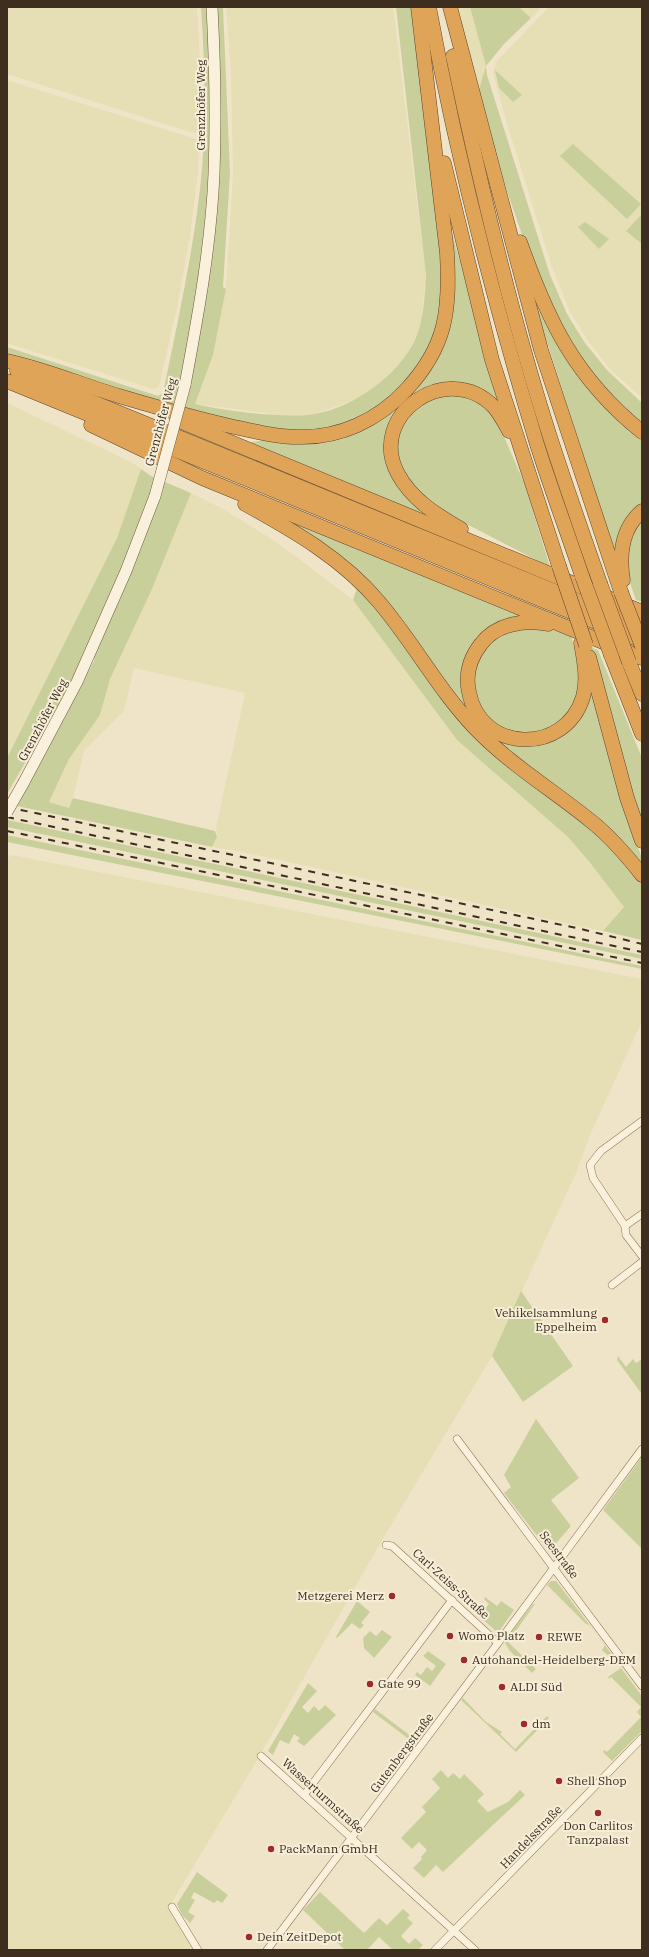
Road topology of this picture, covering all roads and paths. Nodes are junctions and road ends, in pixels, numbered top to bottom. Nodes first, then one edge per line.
1 (212, 7) edge
2 (418, 7) edge
3 (430, 7) edge
4 (443, 7) edge
5 (450, 7) edge
6 (427, 88) junction
7 (494, 168) junction
8 (7, 361) edge
9 (7, 367) edge
10 (7, 381) edge
11 (120, 396) junction
12 (66, 405) junction
13 (642, 432) edge
14 (528, 473) junction
15 (202, 478) junction
16 (642, 512) edge
17 (506, 556) junction
18 (624, 593) junction
19 (636, 612) edge
20 (576, 627) junction
21 (642, 627) edge
22 (642, 641) edge
23 (584, 644) junction
24 (642, 646) edge
25 (636, 660) edge
26 (642, 694) edge
27 (642, 734) edge
28 (7, 812) edge
29 (642, 841) edge
30 (642, 875) edge
31 (642, 1121) edge
32 (642, 1214) edge
33 (625, 1226) junction
34 (642, 1256) edge
35 (642, 1262) edge
36 (612, 1285) dead end
37 (457, 1438) dead end
38 (642, 1449) edge
39 (386, 1545) dead end
40 (554, 1568) junction
41 (452, 1600) junction
42 (498, 1643) junction
43 (642, 1686) edge
44 (642, 1738) edge
45 (262, 1756) dead end
46 (304, 1795) junction
47 (352, 1838) junction
48 (172, 1907) dead end
49 (454, 1931) junction
50 (198, 1950) edge
51 (267, 1950) edge
52 (435, 1950) edge
53 (476, 1950) edge

1 - 28 main road, Grenzhöfer Weg, bridge
2 - 6 highway
3 - 27 highway, bridge
4 - 25 highway, bridge
5 - 7 highway
6 - 11 highway
6 - 14 highway
7 - 13 highway
7 - 18 highway
8 - 11 highway
9 - 21 highway
10 - 12 highway
11 - 17 highway
12 - 15 highway
12 - 22 highway
14 - 17 highway
14 - 20 highway, bridge
15 - 20 highway
15 - 30 highway
16 - 18 highway
17 - 19 highway
18 - 19 highway
19 - 24 highway, bridge
20 - 23 highway, bridge
20 - 23 highway
20 - 25 highway
23 - 29 highway
25 - 26 highway
31 - 33 street
32 - 33 street
33 - 34 street
35 - 36 street
37 - 40 street, Seestraße
38 - 40 street, Gutenbergstraße
39 - 41 street, Carl-Zeiss-Straße
40 - 42 street, Gutenbergstraße
40 - 43 street, Seestraße
41 - 42 street, Carl-Zeiss-Straße
41 - 46 street
42 - 47 street, Gutenbergstraße
44 - 49 street, Handelsstraße
45 - 46 street, Wasserturmstraße
46 - 47 street, Wasserturmstraße
47 - 49 street, Wasserturmstraße
47 - 51 street, Gutenbergstraße
48 - 50 street
49 - 52 street, Handelsstraße
49 - 53 street, Wasserturmstraße

